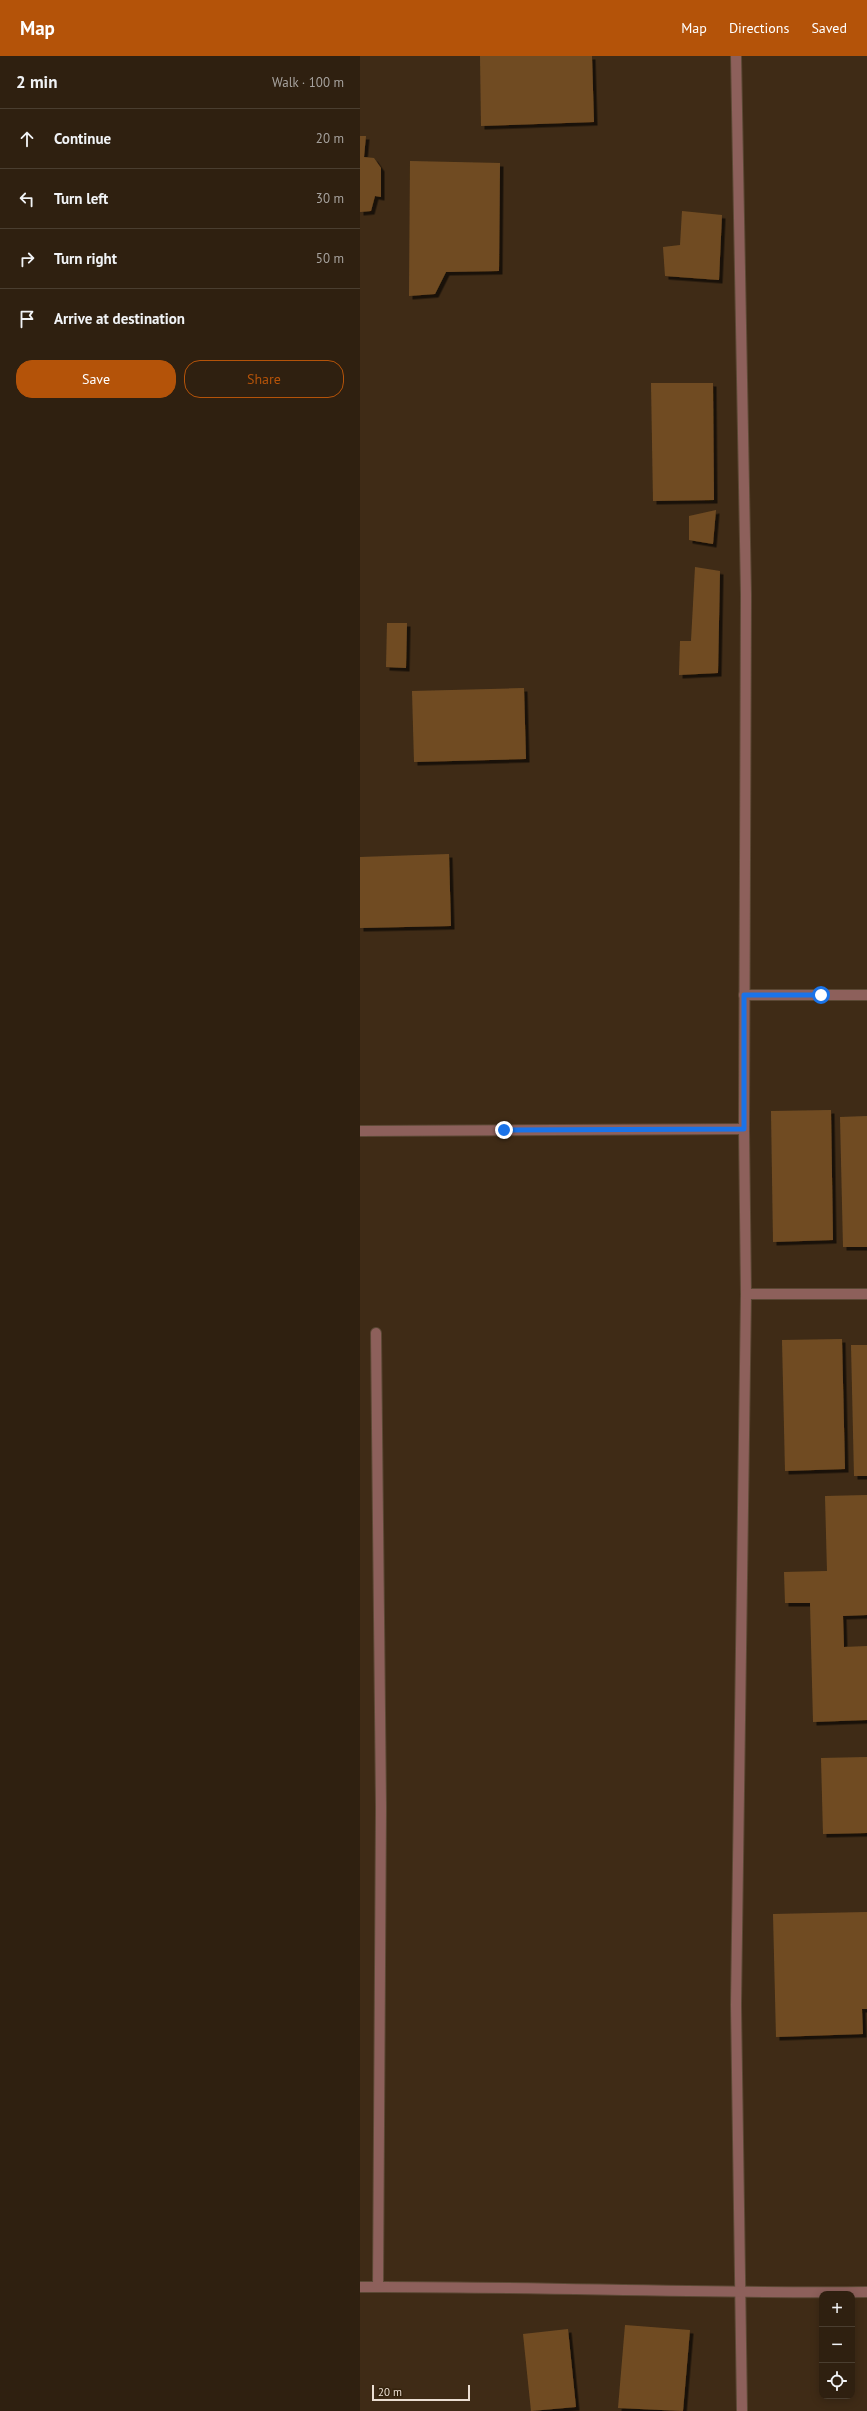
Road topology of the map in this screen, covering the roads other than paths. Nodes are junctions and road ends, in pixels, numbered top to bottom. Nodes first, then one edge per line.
1 (736, 56) edge
2 (744, 995) junction
3 (867, 995) edge
4 (744, 1129) junction
5 (360, 1130) edge
6 (746, 1294) junction
7 (867, 1294) edge
8 (376, 1333) dead end
9 (360, 2287) edge
10 (378, 2287) junction
11 (867, 2292) edge
12 (740, 2293) junction
13 (742, 2411) edge

1 - 2 street
2 - 3 street
2 - 4 street
4 - 5 street
4 - 6 street
6 - 7 street
6 - 12 street
8 - 10 street
9 - 10 street
10 - 12 street
11 - 12 street
12 - 13 street

